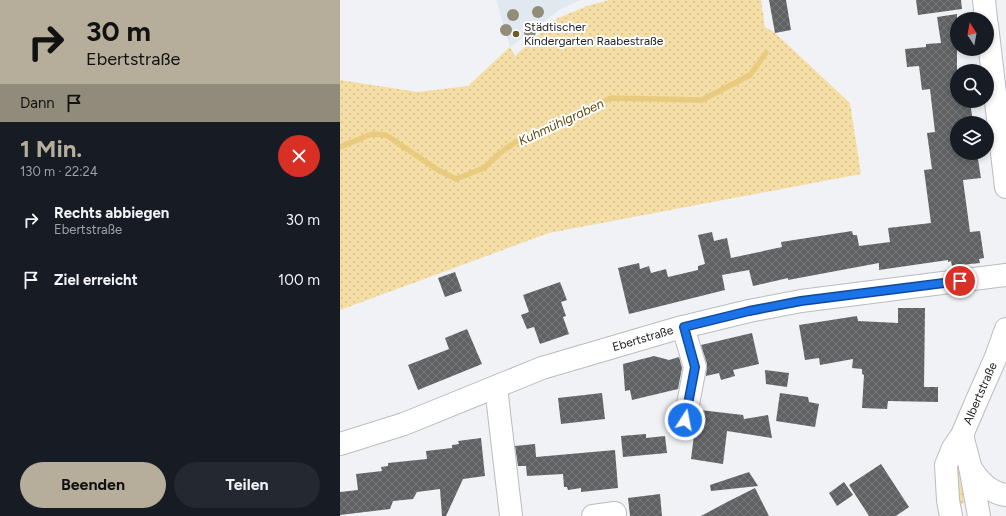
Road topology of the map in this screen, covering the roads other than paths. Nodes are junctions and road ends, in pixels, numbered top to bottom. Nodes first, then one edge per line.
1 (984, 0) edge
2 (985, 12) edge
3 (991, 56) edge
4 (1006, 187) edge
5 (1006, 275) edge
6 (684, 327) junction
7 (1006, 329) edge
8 (496, 387) junction
9 (685, 420) dead end
10 (962, 435) junction
11 (340, 444) edge
12 (970, 466) junction
13 (1006, 495) edge
14 (615, 513) dead end
15 (511, 516) edge
16 (593, 516) edge
17 (951, 516) edge
18 (979, 516) edge

1 - 2 street
3 - 4 street
5 - 6 street, Ebertstraße
6 - 8 street, Ebertstraße
6 - 9 street
7 - 10 street, Albertstraße
8 - 11 street, Ebertstraße
8 - 15 street
10 - 12 street, Albertstraße
10 - 17 street, Albertstraße
12 - 13 street, Albertstraße
12 - 18 street, Albertstraße
14 - 16 street

